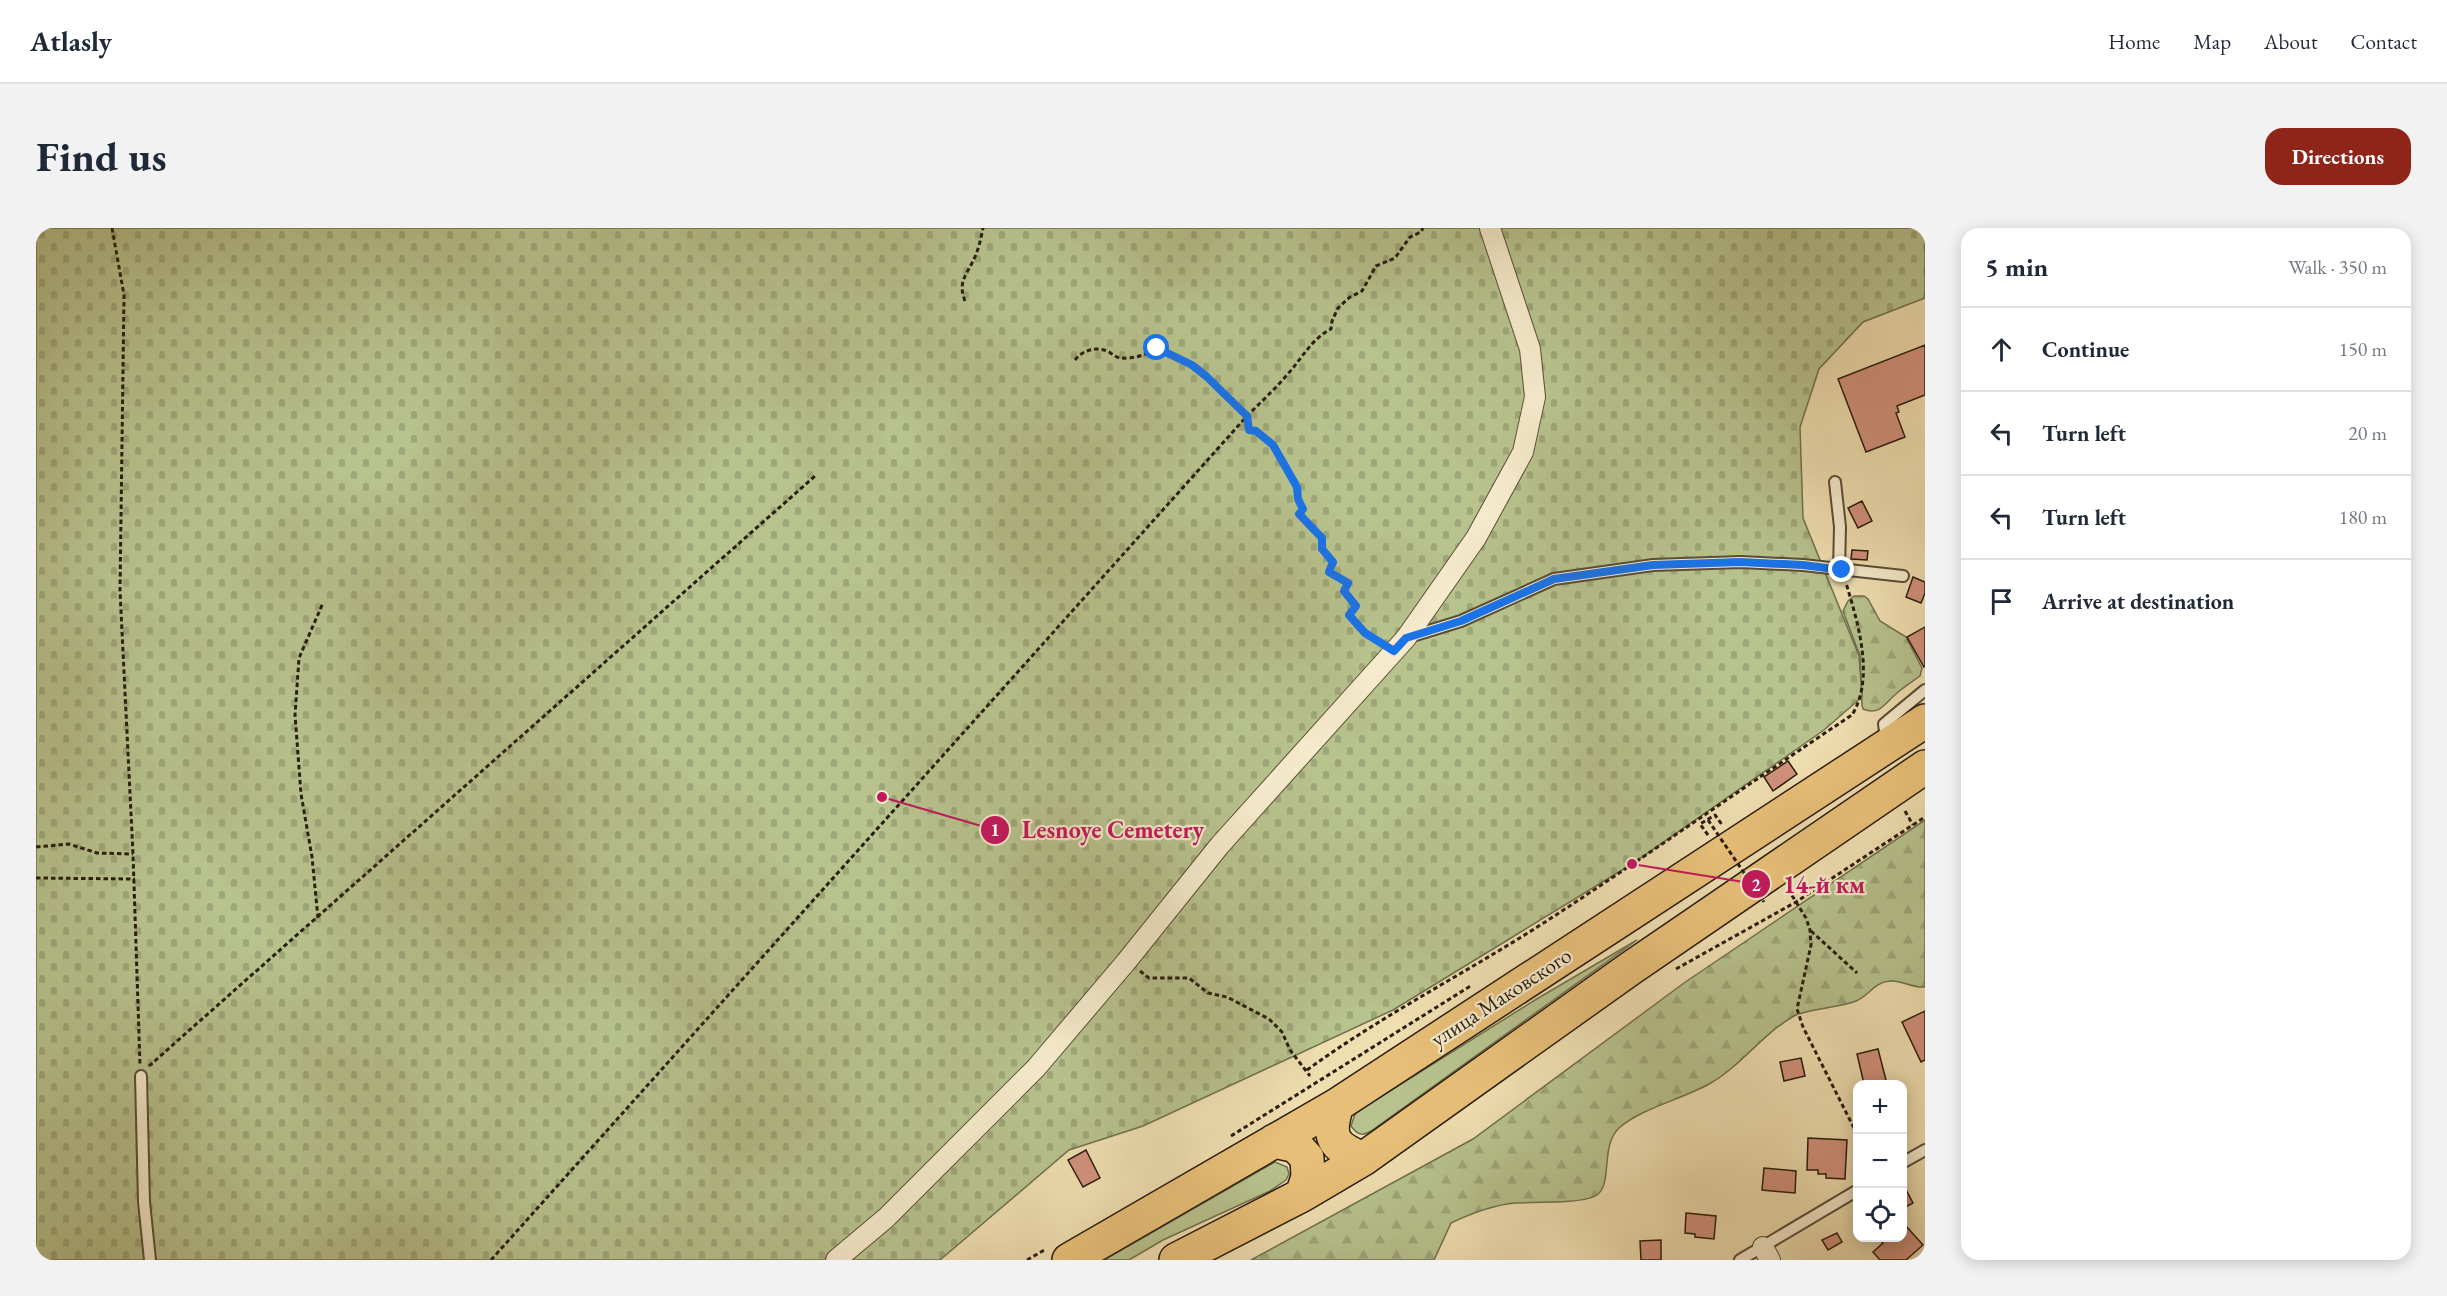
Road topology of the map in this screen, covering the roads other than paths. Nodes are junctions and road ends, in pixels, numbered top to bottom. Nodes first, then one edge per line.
1 (1490, 228) edge
2 (1835, 482) dead end
3 (1840, 570) junction
4 (1903, 576) dead end
5 (1400, 644) junction
6 (1925, 690) edge
7 (1925, 721) edge
8 (1887, 746) junction
9 (1925, 768) edge
10 (141, 1075) road end
11 (1337, 1105) junction
12 (1274, 1141) junction
13 (1925, 1150) edge
14 (1363, 1159) junction
15 (1907, 1160) edge
16 (1853, 1193) edge
17 (1302, 1195) junction
18 (1767, 1253) edge
19 (150, 1260) edge
20 (836, 1260) edge
21 (1069, 1260) edge
22 (1176, 1260) edge
23 (1740, 1260) edge

1 - 5 street
2 - 3 lane
3 - 4 lane
3 - 5 lane
5 - 20 street
6 - 8 lane
7 - 8 highway, улица Маковского
8 - 11 highway, улица Маковского
9 - 14 highway
10 - 19 lane
11 - 12 highway, улица Маковского
11 - 14 highway
12 - 17 highway
12 - 21 highway, улица Маковского
13 - 15 lane
14 - 17 highway
16 - 18 lane
17 - 22 highway
18 - 23 lane

